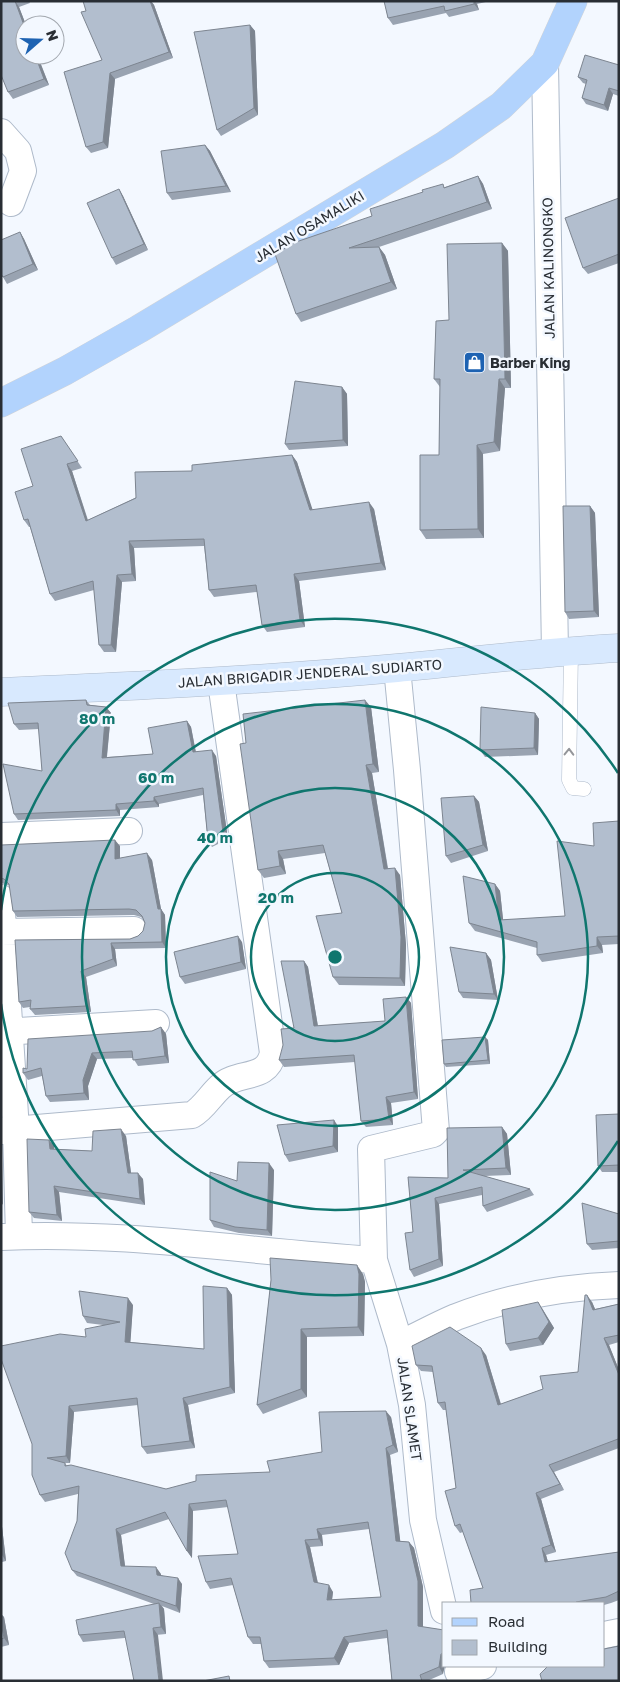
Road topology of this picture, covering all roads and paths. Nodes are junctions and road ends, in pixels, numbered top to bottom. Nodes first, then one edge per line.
1 (572, 1) edge
2 (545, 63) junction
3 (1, 132) edge
4 (11, 203) dead end
5 (1, 402) edge
6 (619, 648) edge
7 (563, 651) junction
8 (397, 668) junction
9 (221, 682) junction
10 (1, 692) edge
11 (584, 789) dead end
12 (129, 831) dead end
13 (1, 836) edge
14 (1, 898) edge
15 (134, 930) dead end
16 (2, 932) edge
17 (156, 1023) dead end
18 (5, 1032) edge
19 (9, 1131) edge
20 (10, 1236) edge
21 (374, 1260) junction
22 (619, 1285) edge
23 (400, 1344) junction
24 (442, 1602) edge
25 (619, 1632) edge
26 (605, 1635) edge
27 (479, 1667) edge
28 (458, 1673) edge

1 - 2 main road, JALAN OSAMALIKI
2 - 5 main road, JALAN OSAMALIKI
2 - 7 street, JALAN KALINONGKO
3 - 4 street
6 - 7 street, JALAN BRIGADIR JENDERAL SUDIARTO
7 - 8 street, JALAN BRIGADIR JENDERAL SUDIARTO
11 -> 7 lane
8 - 9 street, JALAN BRIGADIR JENDERAL SUDIARTO
8 - 21 street
9 - 10 street, JALAN BRIGADIR JENDERAL SUDIARTO
9 - 19 street
12 - 13 street
14 - 16 street
15 - 16 street
16 - 18 street
17 - 18 street
18 - 19 street
19 - 20 street
20 - 21 street
21 - 23 street
22 - 23 street, JALAN SLAMET
23 - 24 street, JALAN SLAMET
25 - 26 street
27 - 28 street

